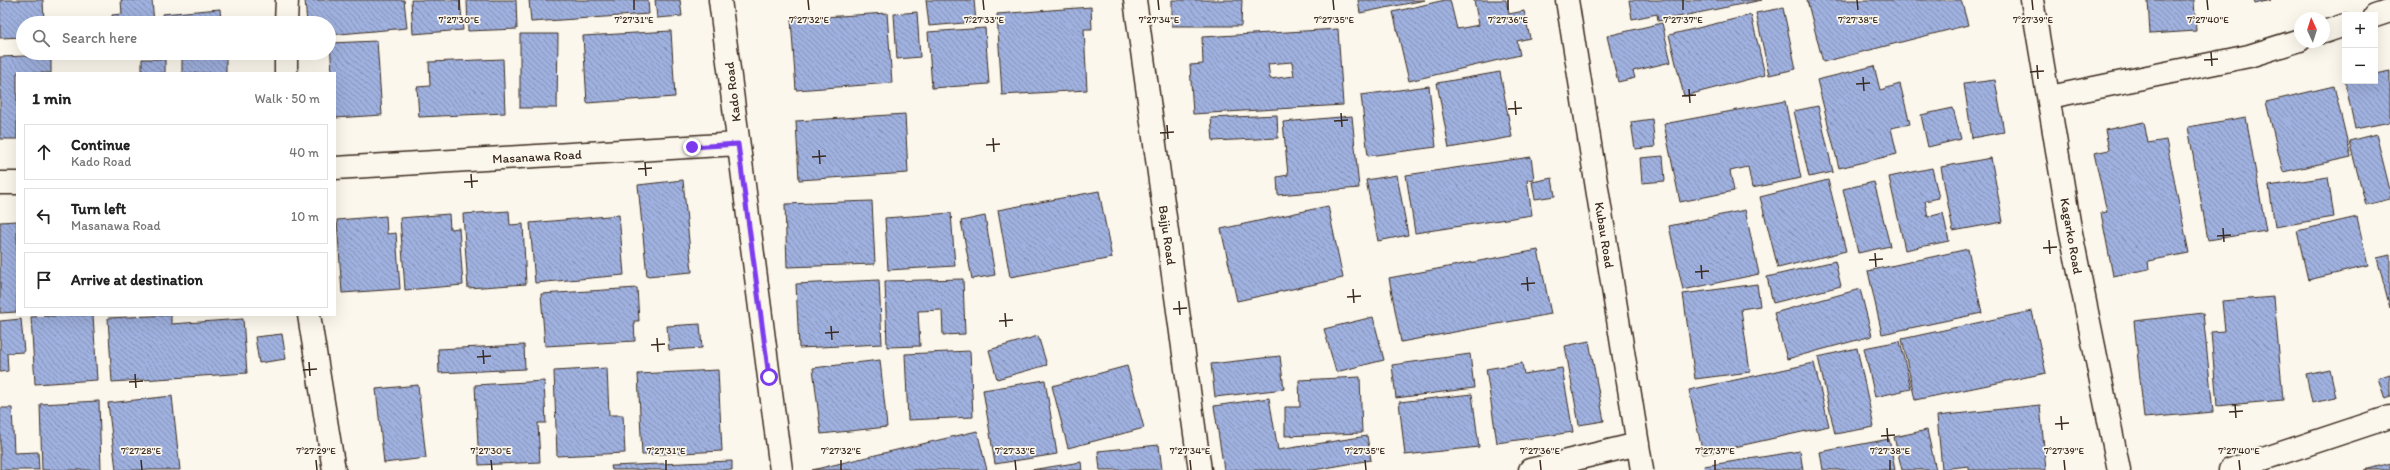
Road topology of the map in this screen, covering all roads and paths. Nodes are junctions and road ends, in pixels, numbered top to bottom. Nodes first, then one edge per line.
1 (286, 0) edge
2 (720, 0) edge
3 (1135, 0) edge
4 (1567, 0) edge
5 (2032, 0) edge
6 (2390, 11) edge
7 (2378, 15) edge
8 (286, 16) edge
9 (2342, 27) edge
10 (2330, 30) edge
11 (2294, 42) edge
12 (286, 60) edge
13 (286, 72) edge
14 (2050, 97) junction
15 (738, 144) junction
16 (336, 168) edge
17 (0, 183) edge
18 (16, 183) edge
19 (309, 316) edge
20 (2390, 417) edge
21 (1638, 444) junction
22 (334, 470) edge
23 (781, 470) edge
24 (1200, 470) edge
25 (1530, 470) edge
26 (1642, 470) edge
27 (2119, 470) edge
28 (2230, 470) edge

1 - 8 street
2 - 15 street, Kado Road
3 - 24 street, Bajju Road
4 - 21 street, Kubau Road
5 - 14 street, Kagarko Road
6 - 7 street
9 - 10 street
11 - 14 street
12 - 13 street
14 - 27 street, Kagarko Road
15 - 16 street, Masanawa Road
15 - 23 street, Kado Road
17 - 18 street
19 - 22 street
20 - 28 street
21 - 25 street
21 - 26 street, Kubau Road

